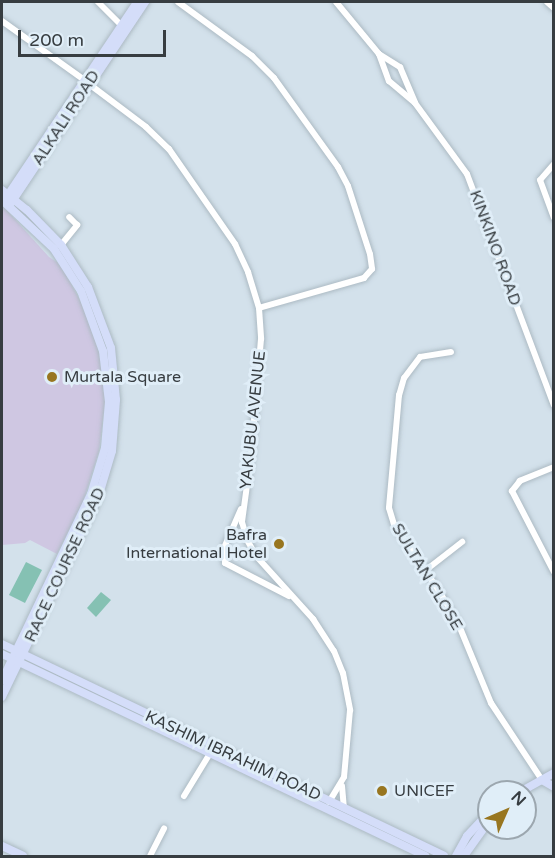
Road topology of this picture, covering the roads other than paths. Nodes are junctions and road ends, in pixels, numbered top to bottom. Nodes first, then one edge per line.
1 (98, 2) edge
2 (137, 2) edge
3 (145, 2) edge
4 (178, 2) edge
5 (336, 2) edge
6 (547, 2) edge
7 (554, 8) edge
8 (2, 21) edge
9 (122, 26) junction
10 (379, 54) junction
11 (86, 82) junction
12 (415, 103) junction
13 (554, 164) edge
14 (20, 183) junction
15 (2, 184) edge
16 (6, 198) edge
17 (27, 210) junction
18 (69, 217) dead end
19 (554, 218) edge
20 (61, 245) junction
21 (259, 308) junction
22 (451, 352) dead end
23 (554, 405) edge
24 (554, 466) edge
25 (242, 508) junction
26 (462, 542) dead end
27 (426, 570) junction
28 (554, 572) edge
29 (293, 598) junction
30 (26, 639) junction
31 (2, 644) edge
32 (2, 654) edge
33 (18, 657) junction
34 (2, 661) edge
35 (36, 666) junction
36 (6, 677) edge
37 (2, 697) edge
38 (209, 755) junction
39 (243, 766) junction
40 (554, 773) edge
41 (549, 782) edge
42 (342, 785) junction
43 (184, 796) dead end
44 (329, 802) junction
45 (345, 808) junction
46 (477, 825) edge
47 (164, 828) dead end
48 (477, 836) edge
49 (2, 846) edge
50 (463, 854) edge
51 (441, 855) edge
52 (23, 856) edge
53 (150, 856) edge
54 (425, 856) edge

1 - 9 street
2 - 9 main road, ALKALI ROAD
3 - 9 main road, ALKALI ROAD
4 - 21 street
5 - 10 street, KINKINO ROAD
6 - 7 street
8 - 11 street, YAKUBU AVENUE
9 - 11 main road, ALKALI ROAD
10 - 12 street, KINKINO ROAD
10 - 12 street, KINKINO ROAD
11 - 14 main road, ALKALI ROAD
11 - 21 street, YAKUBU AVENUE
12 - 23 street, KINKINO ROAD
13 - 19 street
14 - 15 main road
14 - 16 main road, ALKALI ROAD
14 - 17 main road
16 - 17 main road, RACE COURSE ROAD
16 - 30 main road, RACE COURSE ROAD
17 - 20 main road, RACE COURSE ROAD
18 - 20 street
20 - 30 main road, RACE COURSE ROAD
21 - 25 street, YAKUBU AVENUE
22 - 27 street, SULTAN CLOSE
24 - 28 street
25 - 29 street, YAKUBU AVENUE
25 - 29 street
26 - 27 street
27 - 41 street, SULTAN CLOSE
29 - 42 street, YAKUBU AVENUE
30 - 31 main road
30 - 33 main road, RACE COURSE ROAD
30 - 35 main road
31 - 33 main road
32 - 33 main road
33 - 35 main road, KASHIM IBRAHIM ROAD
33 - 36 main road, RACE COURSE ROAD
34 - 36 main road
35 - 36 main road
35 - 38 main road, KASHIM IBRAHIM ROAD
35 - 39 main road, KASHIM IBRAHIM ROAD
36 - 37 main road, RACE COURSE ROAD
38 - 39 main road, KASHIM IBRAHIM ROAD
38 - 43 street
39 - 44 main road, KASHIM IBRAHIM ROAD
39 - 54 main road, KASHIM IBRAHIM ROAD
40 - 41 main road
42 - 44 street
42 - 45 street, YAKUBU AVENUE
44 - 45 main road, KASHIM IBRAHIM ROAD
45 - 51 main road, KASHIM IBRAHIM ROAD
46 - 50 main road
47 - 53 street
48 - 50 main road
49 - 52 main road
50 - 51 main road

